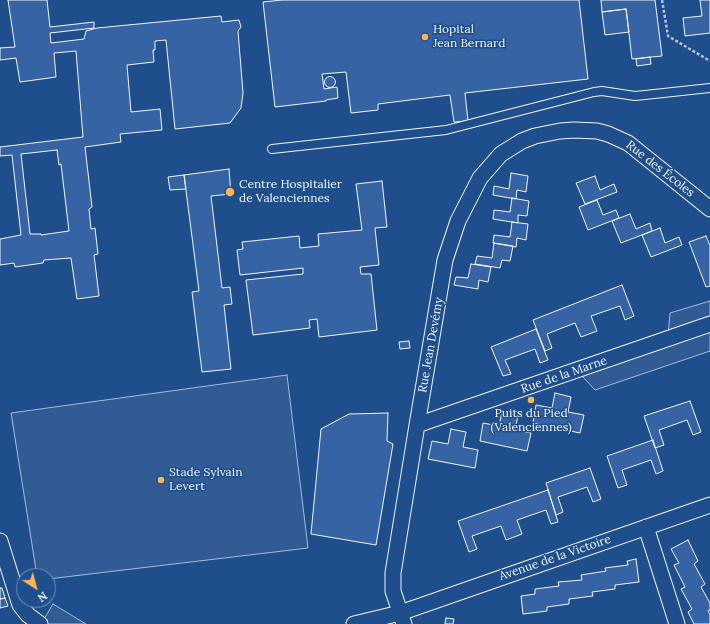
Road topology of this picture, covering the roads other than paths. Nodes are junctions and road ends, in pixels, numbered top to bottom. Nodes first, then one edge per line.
1 (710, 88) edge
2 (560, 131) joint
3 (272, 149) dead end
4 (710, 209) edge
5 (710, 324) edge
6 (417, 426) junction
7 (710, 505) edge
8 (646, 526) junction
9 (0, 541) edge
10 (402, 618) edge
11 (40, 624) edge
12 (354, 624) edge
13 (677, 624) edge

1 - 3 lane
2 - 4 street, Rue des Écoles
2 - 6 street, Rue Jean Devémy
5 - 6 street, Rue de la Marne
6 - 10 street, Rue Jean Devémy
7 - 8 street, Avenue de la Victoire
8 - 10 street, Avenue de la Victoire
8 - 13 street
9 - 11 street
10 - 12 street, Avenue de la Victoire

